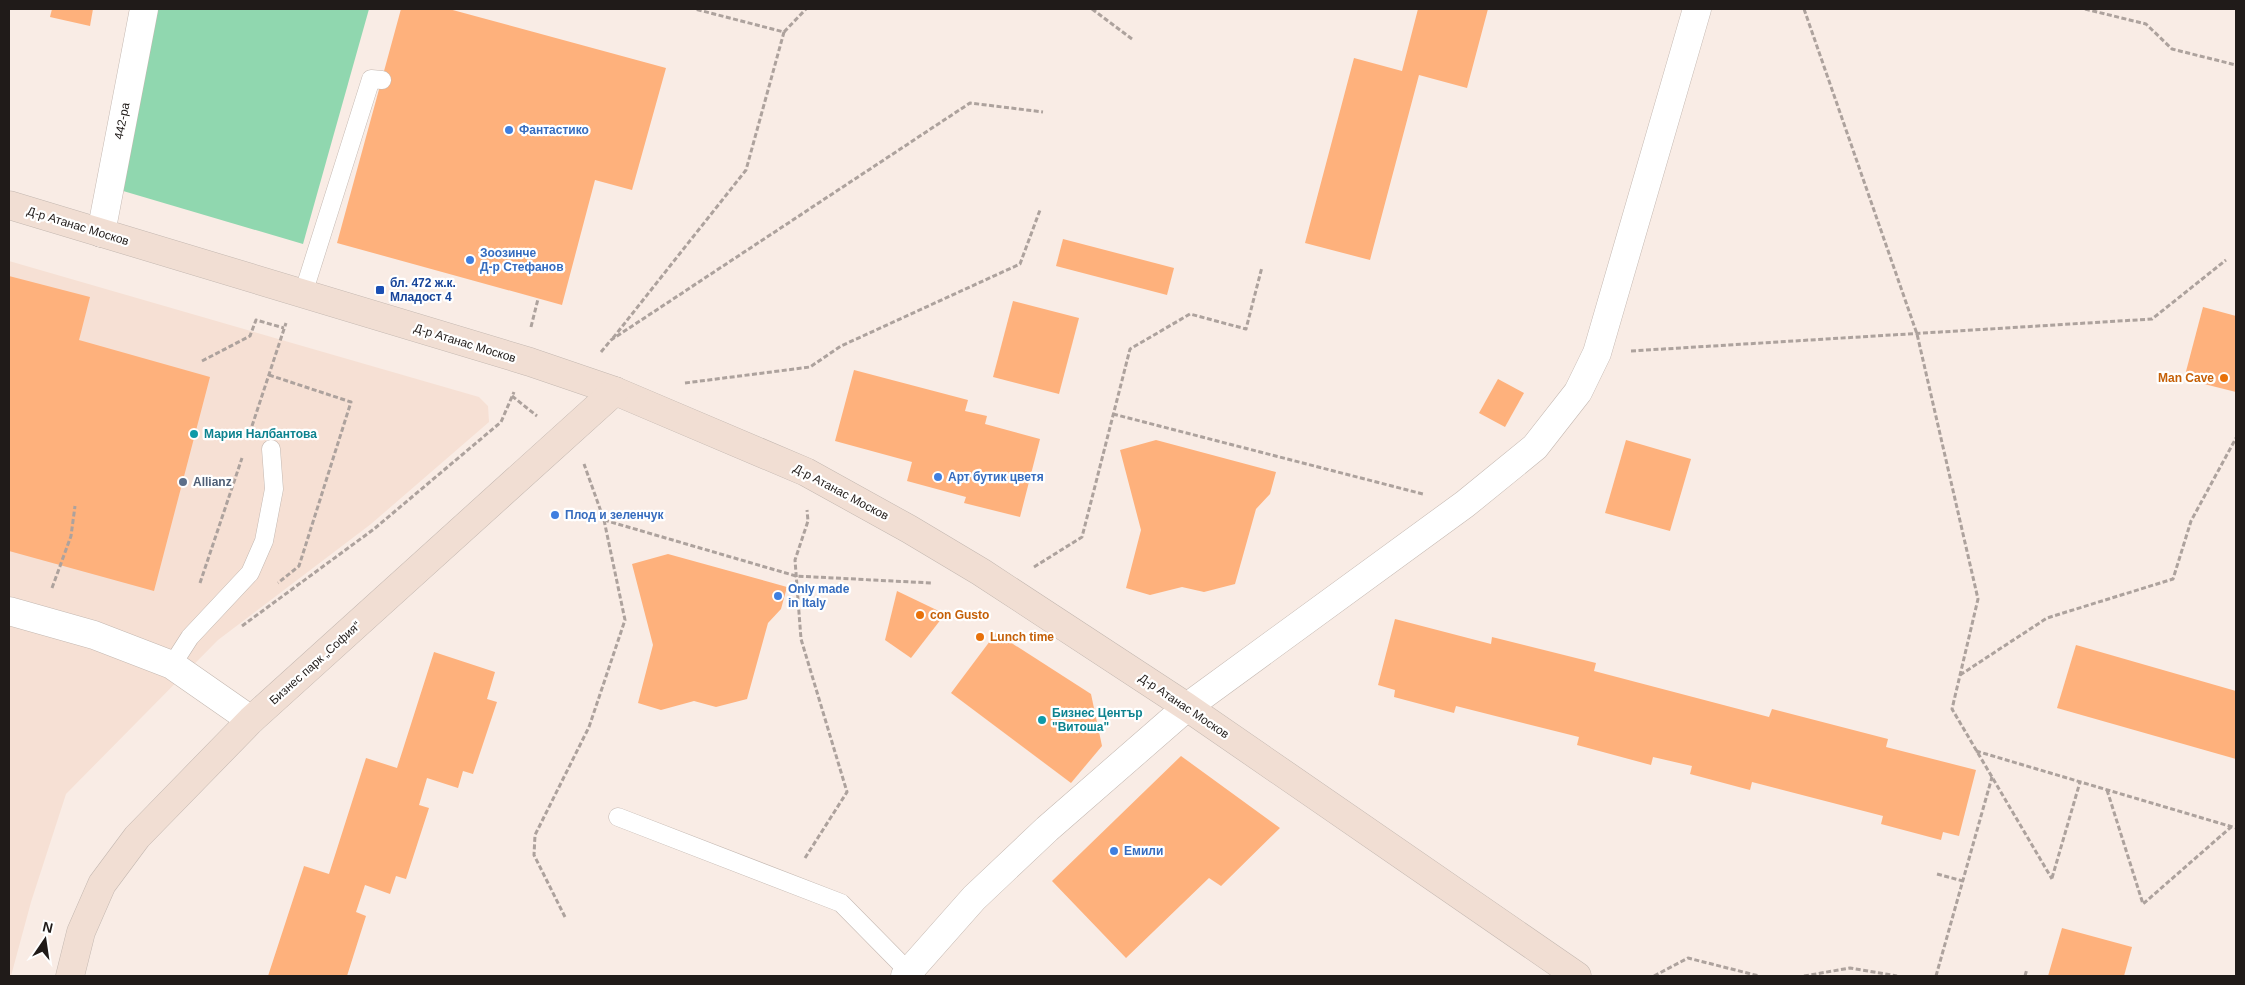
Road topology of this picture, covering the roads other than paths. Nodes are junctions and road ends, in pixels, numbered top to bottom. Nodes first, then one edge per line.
1 (144, 9) edge
2 (1697, 9) edge
3 (382, 80) dead end
4 (9, 205) edge
5 (101, 233) junction
6 (303, 294) junction
7 (615, 391) junction
8 (271, 449) dead end
9 (9, 611) edge
10 (172, 665) junction
11 (1188, 707) junction
12 (250, 720) junction
13 (618, 817) dead end
14 (907, 973) edge
15 (70, 976) edge
16 (1577, 976) edge

1 - 5 street, 442-ра
2 - 11 street
3 - 6 lane
4 - 5 street, Д-р Атанас Москов
5 - 6 street, Д-р Атанас Москов
6 - 7 street, Д-р Атанас Москов
7 - 11 street, Д-р Атанас Москов
7 - 12 street, Бизнес парк „София“
8 - 10 lane
9 - 10 street
10 - 12 street
11 - 14 street
11 - 16 street, Д-р Атанас Москов
12 - 15 street, Бизнес парк „София“
13 - 14 lane

